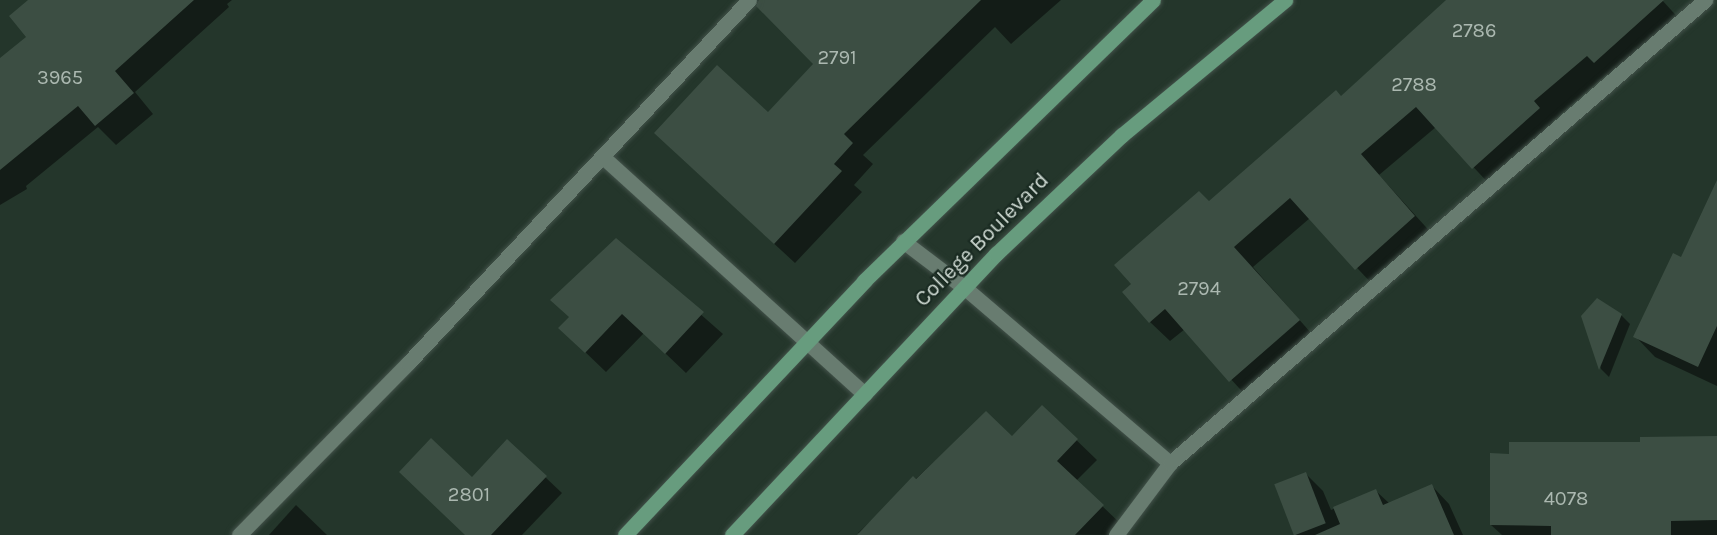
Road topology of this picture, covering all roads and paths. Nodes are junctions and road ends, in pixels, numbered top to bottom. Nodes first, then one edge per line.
1 (749, 0) edge
2 (1153, 0) edge
3 (1285, 0) edge
4 (1705, 0) edge
5 (603, 157) junction
6 (903, 242) junction
7 (965, 288) junction
8 (804, 343) junction
9 (864, 394) junction
10 (1170, 463) junction
11 (239, 535) edge
12 (626, 535) edge
13 (732, 535) edge
14 (1116, 535) edge

1 - 5 lane
2 - 6 main road
3 - 7 main road, College Boulevard
4 - 10 lane
5 - 8 lane
5 - 11 lane
6 - 7 lane
6 - 8 main road
7 - 9 main road, College Boulevard
7 - 10 lane
8 - 9 lane
8 - 12 main road
9 - 13 main road, College Boulevard
10 - 14 lane

